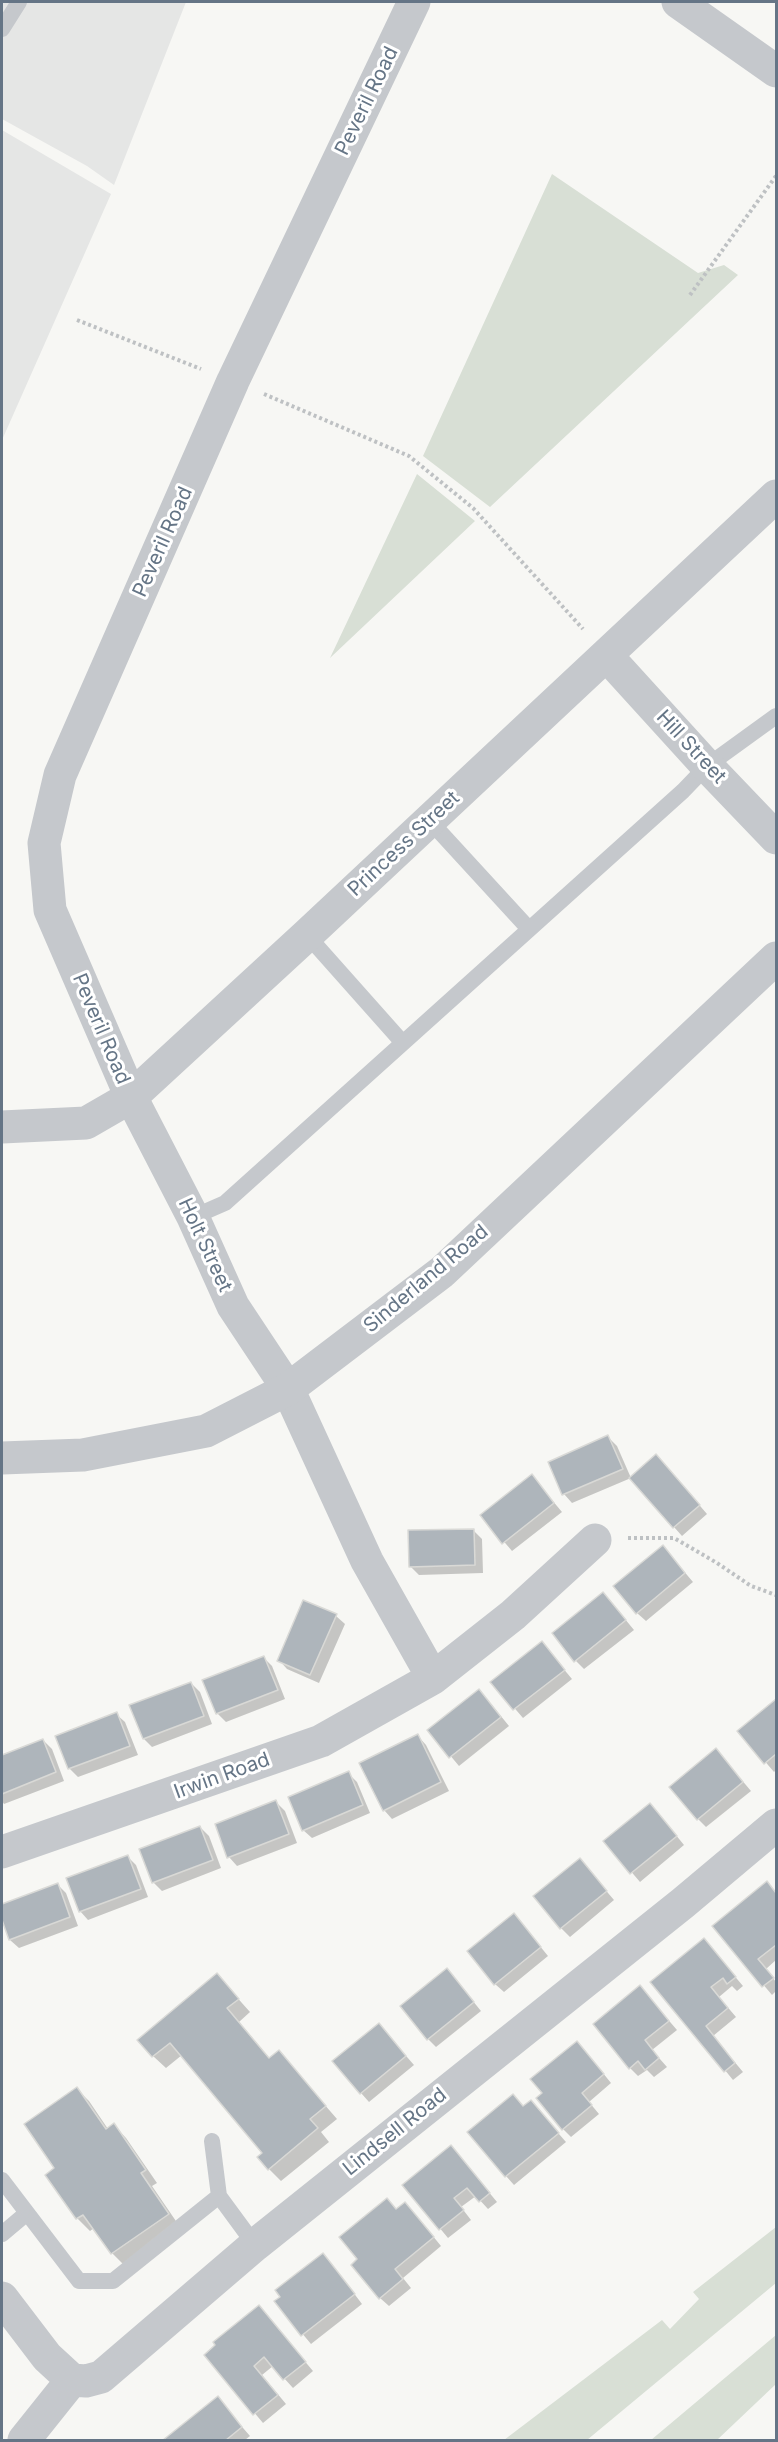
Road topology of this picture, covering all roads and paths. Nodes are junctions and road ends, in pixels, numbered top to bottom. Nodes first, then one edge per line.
1 (19, 2) edge
2 (414, 2) edge
3 (678, 2) edge
4 (2, 29) edge
5 (777, 71) edge
6 (777, 176) edge
7 (690, 295) dead end
8 (77, 320) dead end
9 (233, 381) junction
10 (777, 496) edge
11 (607, 656) junction
12 (777, 716) edge
13 (707, 766) junction
14 (429, 820) junction
15 (777, 838) edge
16 (529, 929) junction
17 (307, 935) junction
18 (777, 958) edge
19 (403, 1042) junction
20 (131, 1097) junction
21 (2, 1127) edge
22 (193, 1217) junction
23 (288, 1389) junction
24 (2, 1458) edge
25 (595, 1540) joint
26 (777, 1595) edge
27 (433, 1678) junction
28 (777, 1825) edge
29 (2, 1852) edge
30 (212, 2141) dead end
31 (2, 2180) edge
32 (219, 2196) junction
33 (27, 2213) junction
34 (2, 2234) edge
35 (255, 2245) junction
36 (2, 2298) edge
37 (72, 2380) junction
38 (24, 2440) edge

1 - 4 lane
2 - 9 street, Peveril Road
3 - 5 street
6 - 7 path
8 - 9 path
9 - 11 path
9 - 20 street, Peveril Road
10 - 11 street, Princess Street
11 - 13 street, Hill Street
11 - 14 street, Princess Street
12 - 13 lane
13 - 15 street, Hill Street
13 - 16 lane
14 - 16 lane
14 - 17 street, Princess Street
16 - 19 lane
17 - 19 lane
17 - 20 street, Princess Street
18 - 23 street, Sinderland Road
19 - 22 lane
20 - 21 street, Princess Street
20 - 22 street, Holt Street
22 - 23 street, Holt Street
23 - 24 street, Sinderland Road
23 - 27 street
25 - 26 path
25 - 27 street, Irwin Road
27 - 29 street, Irwin Road
28 - 35 street, Lindsell Road
30 - 32 lane
31 - 33 lane
32 - 33 lane
32 - 35 lane
33 - 34 lane
35 - 37 street, Lindsell Road
36 - 37 street
37 - 38 street

